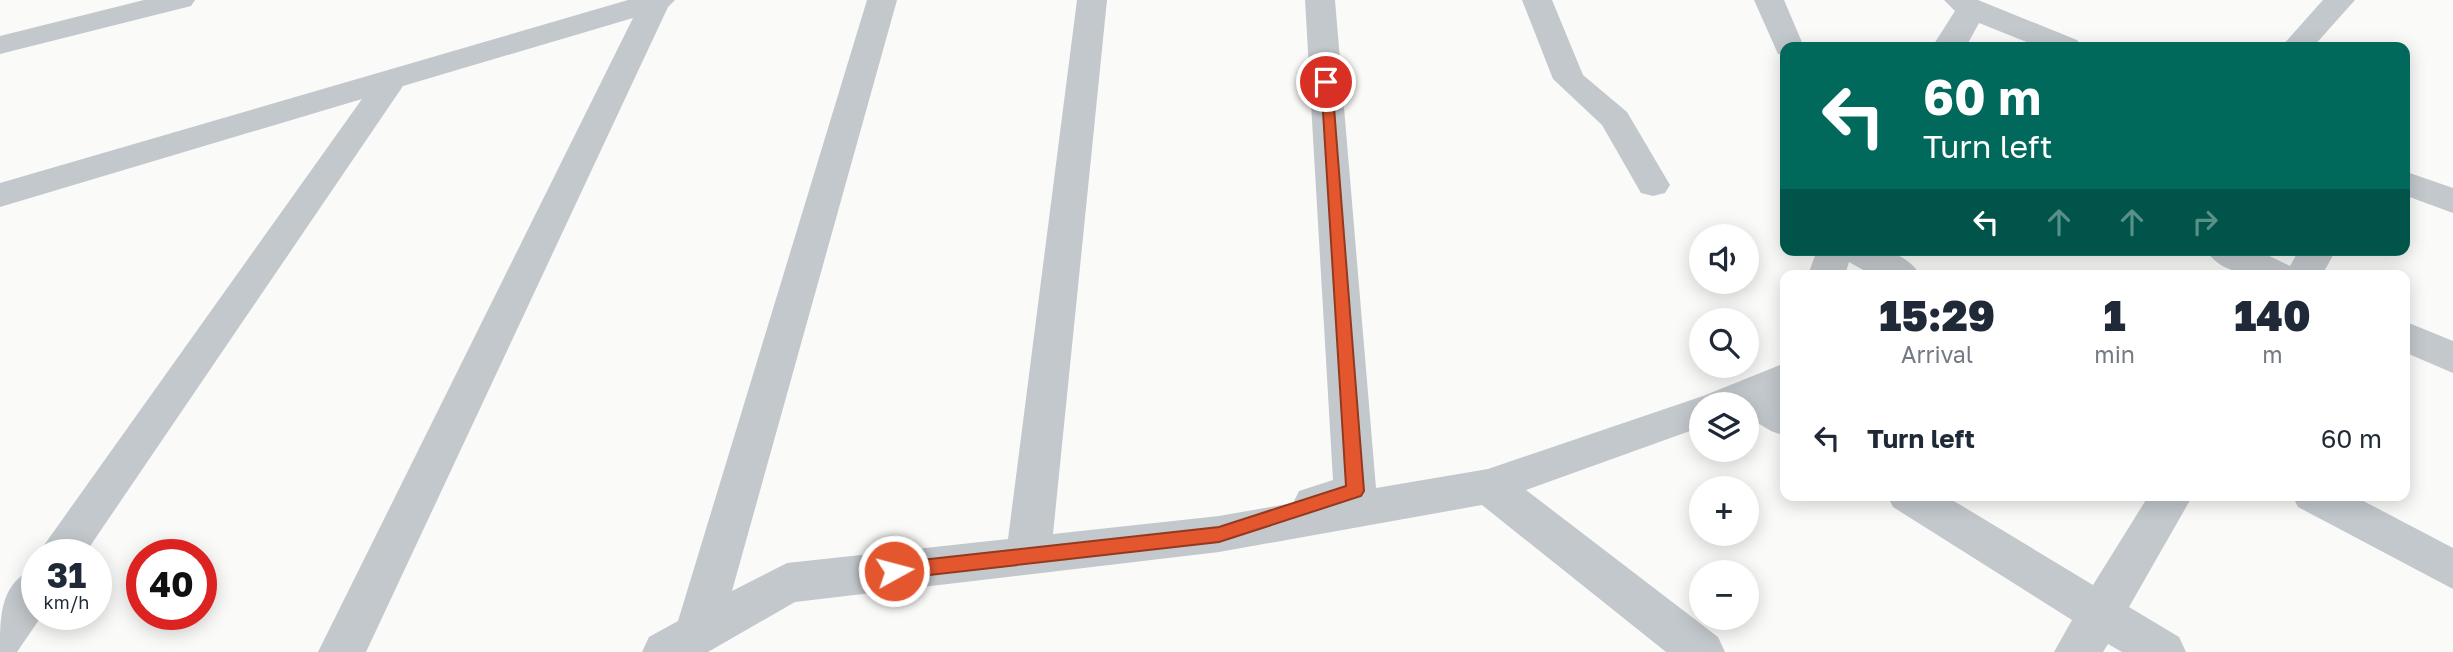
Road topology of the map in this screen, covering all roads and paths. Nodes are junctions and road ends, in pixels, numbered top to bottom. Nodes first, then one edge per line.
1 (180, 0) edge
2 (882, 0) edge
3 (1092, 0) edge
4 (1320, 0) edge
5 (1537, 0) edge
6 (1769, 0) edge
7 (2340, 0) edge
8 (658, 1) edge
9 (1965, 5) edge
10 (1787, 42) edge
11 (1954, 42) edge
12 (2054, 42) edge
13 (2300, 42) edge
14 (0, 44) edge
15 (392, 79) junction
16 (2410, 184) edge
17 (1653, 185) dead end
18 (0, 195) edge
19 (2453, 201) edge
20 (1867, 256) edge
21 (2237, 256) edge
22 (1893, 270) edge
23 (2266, 270) edge
24 (2410, 338) edge
25 (2453, 358) edge
26 (1780, 380) edge
27 (1751, 392) edge
28 (1759, 410) edge
29 (1689, 415) edge
30 (1780, 418) edge
31 (1489, 486) junction
32 (1918, 501) edge
33 (2168, 501) edge
34 (2324, 501) edge
35 (1219, 534) junction
36 (69, 539) edge
37 (1028, 556) junction
38 (2453, 570) edge
39 (21, 608) edge
40 (2101, 614) junction
41 (0, 638) edge
42 (681, 643) edge
43 (342, 652) edge
44 (1702, 652) edge
45 (2078, 652) edge
46 (2162, 652) edge

1 - 14 street
2 - 42 street
3 - 37 street
4 - 35 street
5 - 17 street
6 - 10 street
7 - 13 street
8 - 15 street
8 - 43 street
9 - 11 street
9 - 12 street
15 - 18 street
15 - 36 street
16 - 19 street
20 - 22 street
21 - 23 street
24 - 25 street
26 - 27 street
28 - 30 street
29 - 31 street
31 - 35 street
31 - 44 street
32 - 40 street
33 - 40 street
34 - 38 street
35 - 37 street
37 - 42 street
39 - 41 street
40 - 45 street
40 - 46 street

